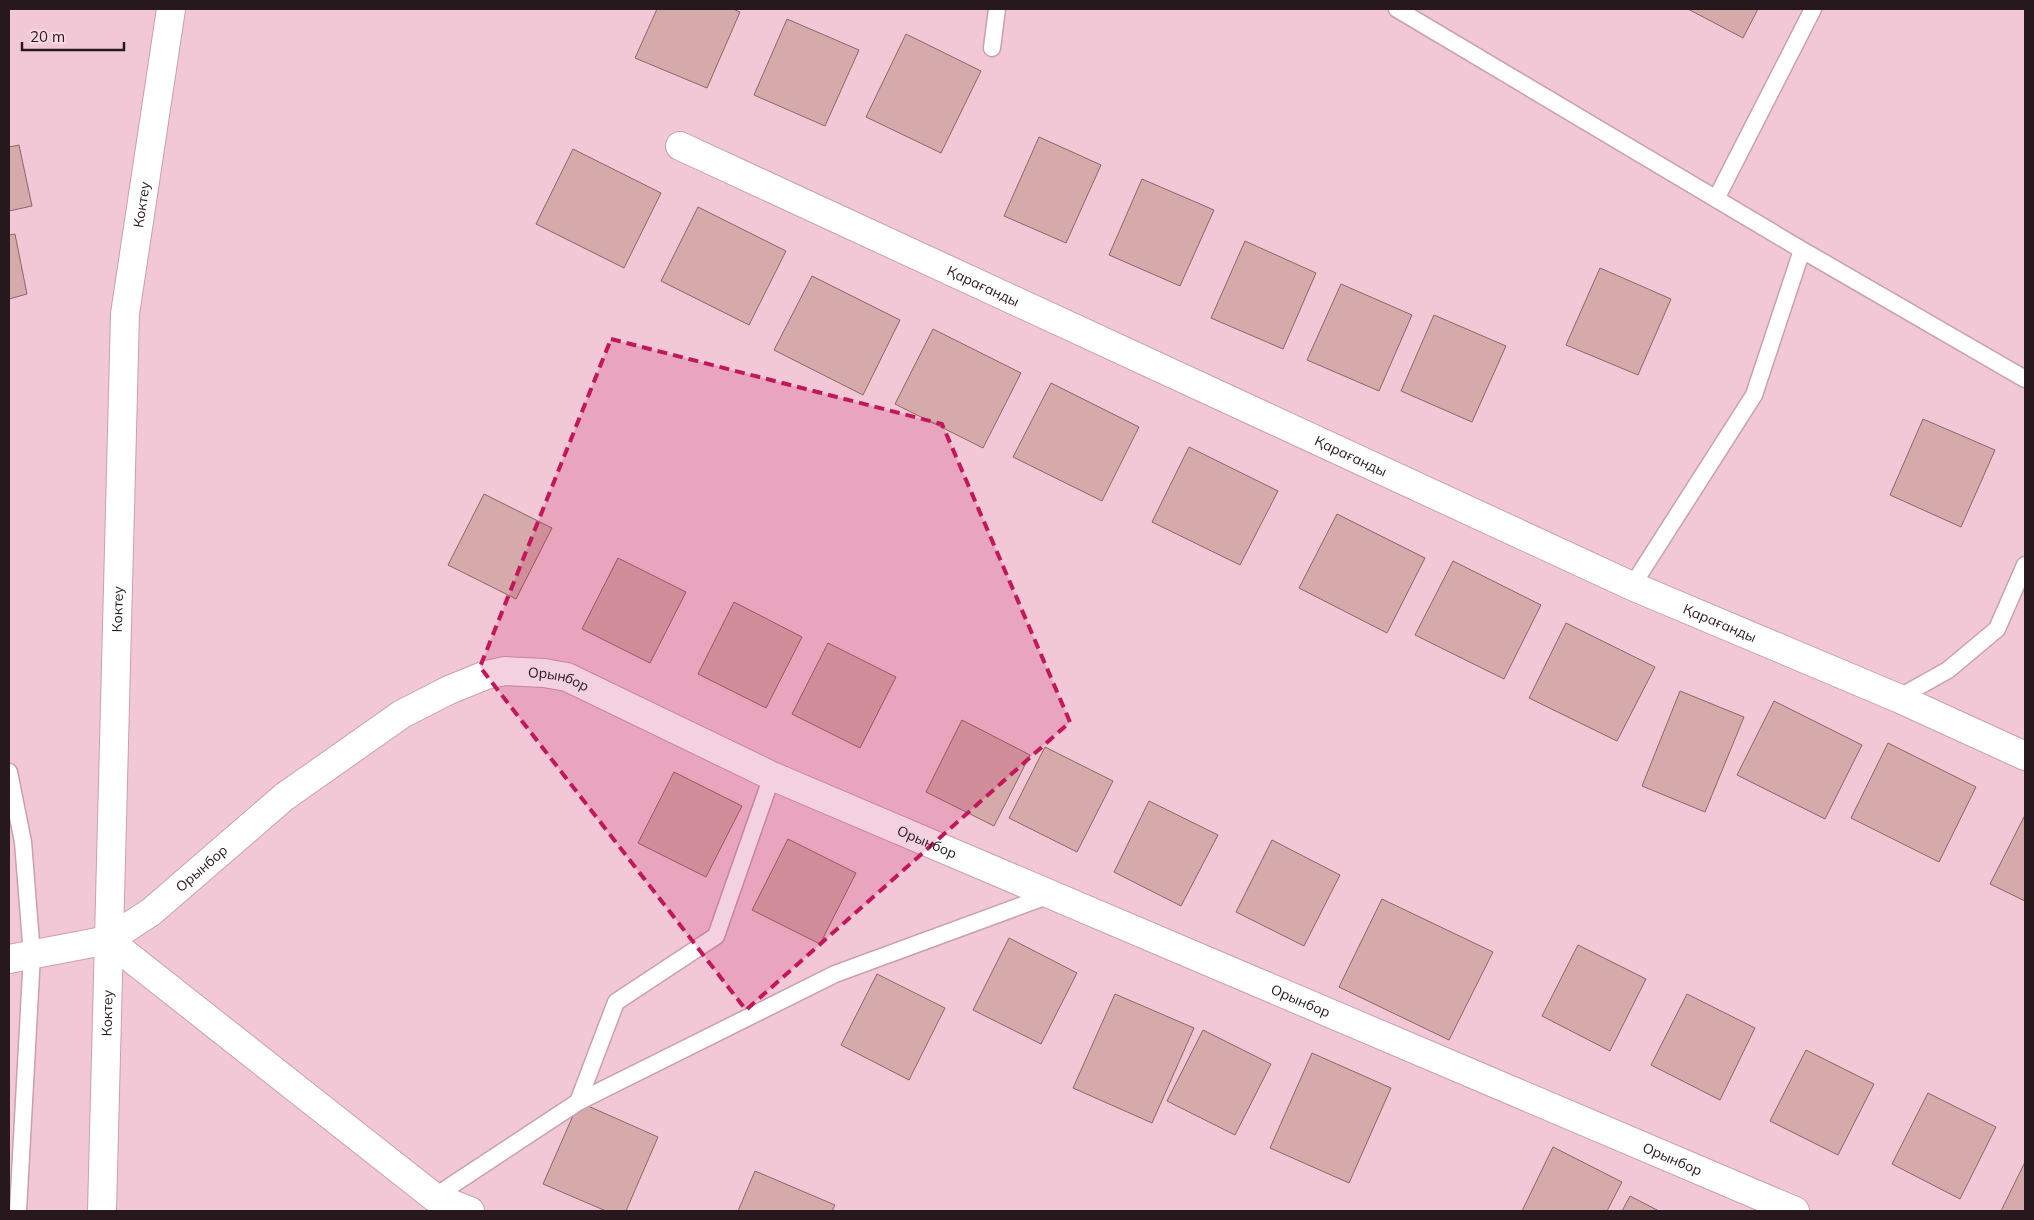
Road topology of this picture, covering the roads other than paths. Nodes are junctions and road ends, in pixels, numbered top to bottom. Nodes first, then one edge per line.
1 (171, 9) edge
2 (997, 9) edge
3 (1397, 9) edge
4 (1813, 9) edge
5 (992, 48) dead end
6 (680, 146) dead end
7 (1716, 199) junction
8 (1802, 250) junction
9 (2025, 379) edge
10 (2025, 564) edge
11 (1632, 586) junction
12 (1898, 698) junction
13 (2025, 756) edge
14 (9, 772) edge
15 (772, 776) junction
16 (1050, 895) junction
17 (108, 940) junction
18 (20, 957) edge
19 (578, 1102) junction
20 (434, 1197) junction
21 (18, 1211) edge
22 (102, 1211) edge
23 (470, 1211) edge
24 (1795, 1211) edge

1 - 17 street, Коктеу
2 - 5 lane
3 - 7 lane
4 - 7 lane
6 - 11 street, Қарағанды
7 - 8 lane
8 - 9 lane
8 - 11 lane
10 - 12 lane
11 - 12 street, Қарағанды
12 - 13 street, Қарағанды
14 - 18 lane
15 - 16 street, Орынбор
15 - 17 street, Орынбор
15 - 19 lane
16 - 19 lane
16 - 24 street, Орынбор
17 - 18 street
17 - 20 street
17 - 22 street, Коктеу
18 - 21 lane
19 - 20 lane
20 - 23 street

